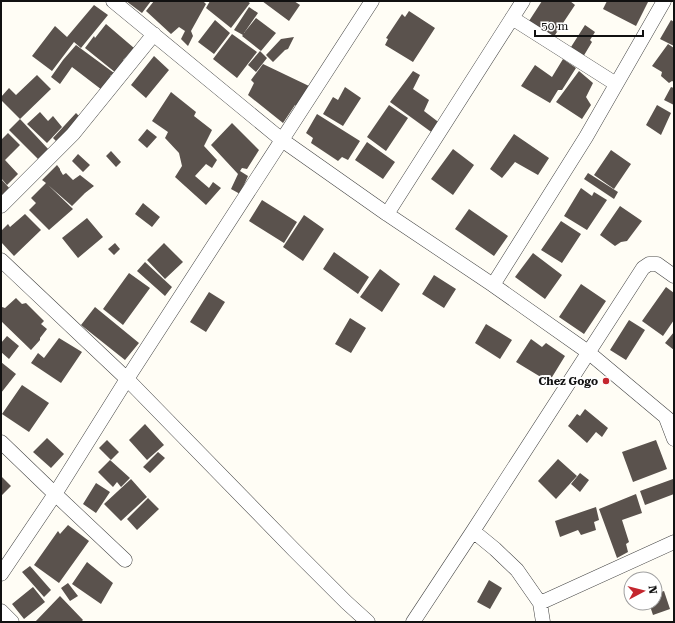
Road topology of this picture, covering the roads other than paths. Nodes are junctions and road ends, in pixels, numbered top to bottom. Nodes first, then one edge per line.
1 (113, 1) edge
2 (372, 1) edge
3 (523, 1) edge
4 (664, 1) edge
5 (512, 18) junction
6 (154, 34) junction
7 (616, 84) junction
8 (282, 140) junction
9 (1, 206) edge
10 (387, 214) junction
11 (1, 260) edge
12 (674, 276) edge
13 (493, 285) junction
14 (588, 352) junction
15 (127, 379) junction
16 (670, 421) edge
17 (674, 439) edge
18 (1, 442) edge
19 (55, 494) junction
20 (473, 532) junction
21 (674, 542) edge
22 (125, 560) dead end
23 (1, 574) edge
24 (540, 603) junction
25 (1, 611) edge
26 (12, 622) edge
27 (368, 622) edge
28 (413, 622) edge
29 (543, 622) edge

1 - 6 street
2 - 8 street
3 - 5 street
4 - 7 street
5 - 7 street
5 - 10 street
6 - 8 street
6 - 9 street
7 - 13 street
8 - 10 street
8 - 15 street
10 - 13 street
11 - 15 street
12 - 14 street
13 - 14 street
14 - 16 street
14 - 20 street
15 - 19 street
15 - 27 street
16 - 17 street
18 - 19 street
19 - 22 street
19 - 23 street
20 - 24 street
20 - 28 street
21 - 24 street
24 - 29 street
25 - 26 street

